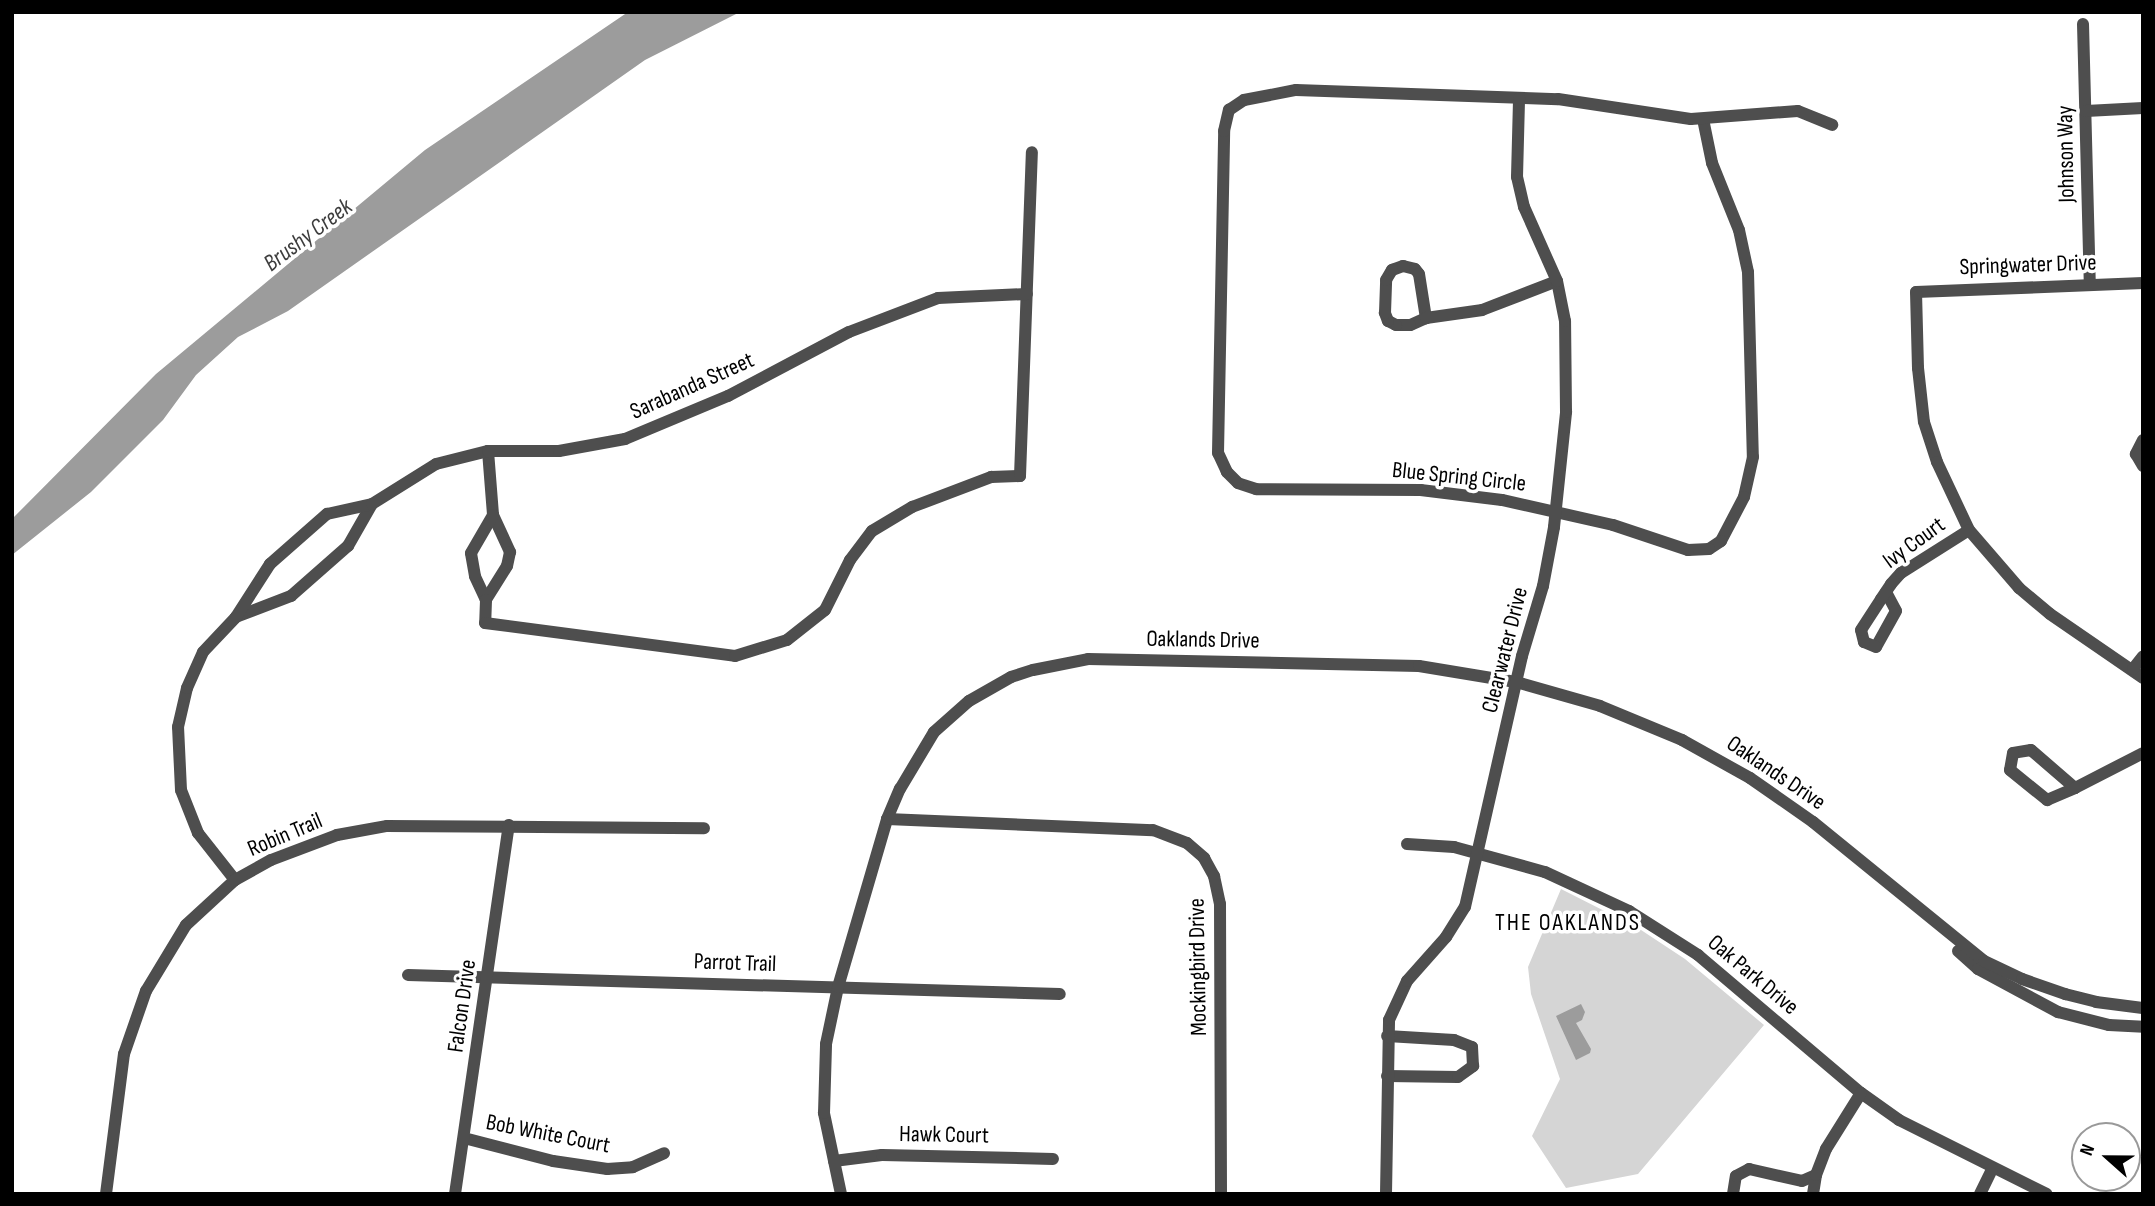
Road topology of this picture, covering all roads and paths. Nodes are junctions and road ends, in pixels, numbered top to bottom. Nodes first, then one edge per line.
1 (2082, 24) dead end
2 (1519, 98) junction
3 (2143, 108) edge
4 (2086, 111) junction
5 (1703, 119) junction
6 (1832, 125) dead end
7 (1032, 152) dead end
8 (1557, 281) junction
9 (2090, 283) junction
10 (2143, 283) edge
11 (1027, 294) junction
12 (1426, 318) junction
13 (2143, 440) edge
14 (488, 451) junction
15 (2143, 466) edge
16 (372, 504) junction
17 (1556, 510) junction
18 (493, 515) junction
19 (1969, 530) junction
20 (1886, 592) dead end
21 (486, 600) junction
22 (236, 617) junction
23 (2143, 656) edge
24 (2138, 674) edge
25 (1516, 682) junction
26 (2143, 753) edge
27 (2075, 788) junction
28 (887, 819) junction
29 (509, 825) junction
30 (704, 828) dead end
31 (1407, 844) dead end
32 (1478, 855) junction
33 (234, 880) junction
34 (1910, 904) junction
35 (408, 975) dead end
36 (488, 977) junction
37 (838, 987) junction
38 (1060, 994) dead end
39 (2143, 1008) edge
40 (2143, 1027) edge
41 (1387, 1036) junction
42 (1387, 1076) junction
43 (1861, 1094) junction
44 (464, 1138) junction
45 (664, 1153) dead end
46 (1053, 1159) dead end
47 (834, 1161) junction
48 (1992, 1169) junction
49 (1816, 1175) junction
50 (106, 1194) edge
51 (455, 1194) edge
52 (841, 1194) edge
53 (1221, 1194) edge
54 (1386, 1194) edge
55 (1732, 1194) edge
56 (1813, 1194) edge
57 (1980, 1194) edge
58 (2047, 1194) edge

1 - 4 street, Johnson Way
2 - 5 street, Blue Spring Circle
2 - 8 street, Clearwater Drive
2 - 17 street, Blue Spring Circle
3 - 4 street
4 - 9 street, Johnson Way
5 - 6 street
5 - 17 street, Blue Spring Circle
7 - 11 street
8 - 12 street
8 - 17 street, Clearwater Drive
9 - 10 street, Springwater Drive
9 - 19 street, Springwater Drive
11 - 14 street, Sarabanda Street
11 - 21 street
12 - 12 street
13 - 15 street
14 - 16 street, Sarabanda Street
14 - 18 street
16 - 22 street, Sarabanda Street
16 - 22 street, Sarabanda Street
17 - 25 street, Clearwater Drive
18 - 21 street
18 - 21 street
19 - 20 street, Ivy Court
19 - 24 street
22 - 33 street, Sarabanda Street
23 - 24 street
25 - 28 street, Oaklands Drive
25 - 32 street, Clearwater Drive
25 - 34 street, Oaklands Drive
26 - 27 street
27 - 27 street
28 - 37 street, Oaklands Drive
28 - 53 street, Mockingbird Drive
29 - 30 street, Robin Trail
29 - 33 street, Robin Trail
29 - 36 street, Falcon Drive
31 - 32 street, Oak Park Drive
32 - 41 street, Clearwater Drive
32 - 43 street, Oak Park Drive
33 - 50 street, Robin Trail
34 - 39 street, Oaklands Drive
34 - 40 street, Oaklands Drive
35 - 36 street, Parrot Trail
36 - 37 street, Parrot Trail
36 - 44 street, Falcon Drive
37 - 38 street, Parrot Trail
37 - 47 street, Oaklands Drive
41 - 42 street, Clearwater Drive
41 - 42 street
42 - 54 street, Clearwater Drive
43 - 48 street, Oak Park Drive
43 - 49 street
44 - 45 street, Bob White Court
44 - 51 street, Falcon Drive
46 - 47 street, Hawk Court
47 - 52 street, Oaklands Drive
48 - 57 street
48 - 58 street, Oak Park Drive
49 - 55 street
49 - 56 street

